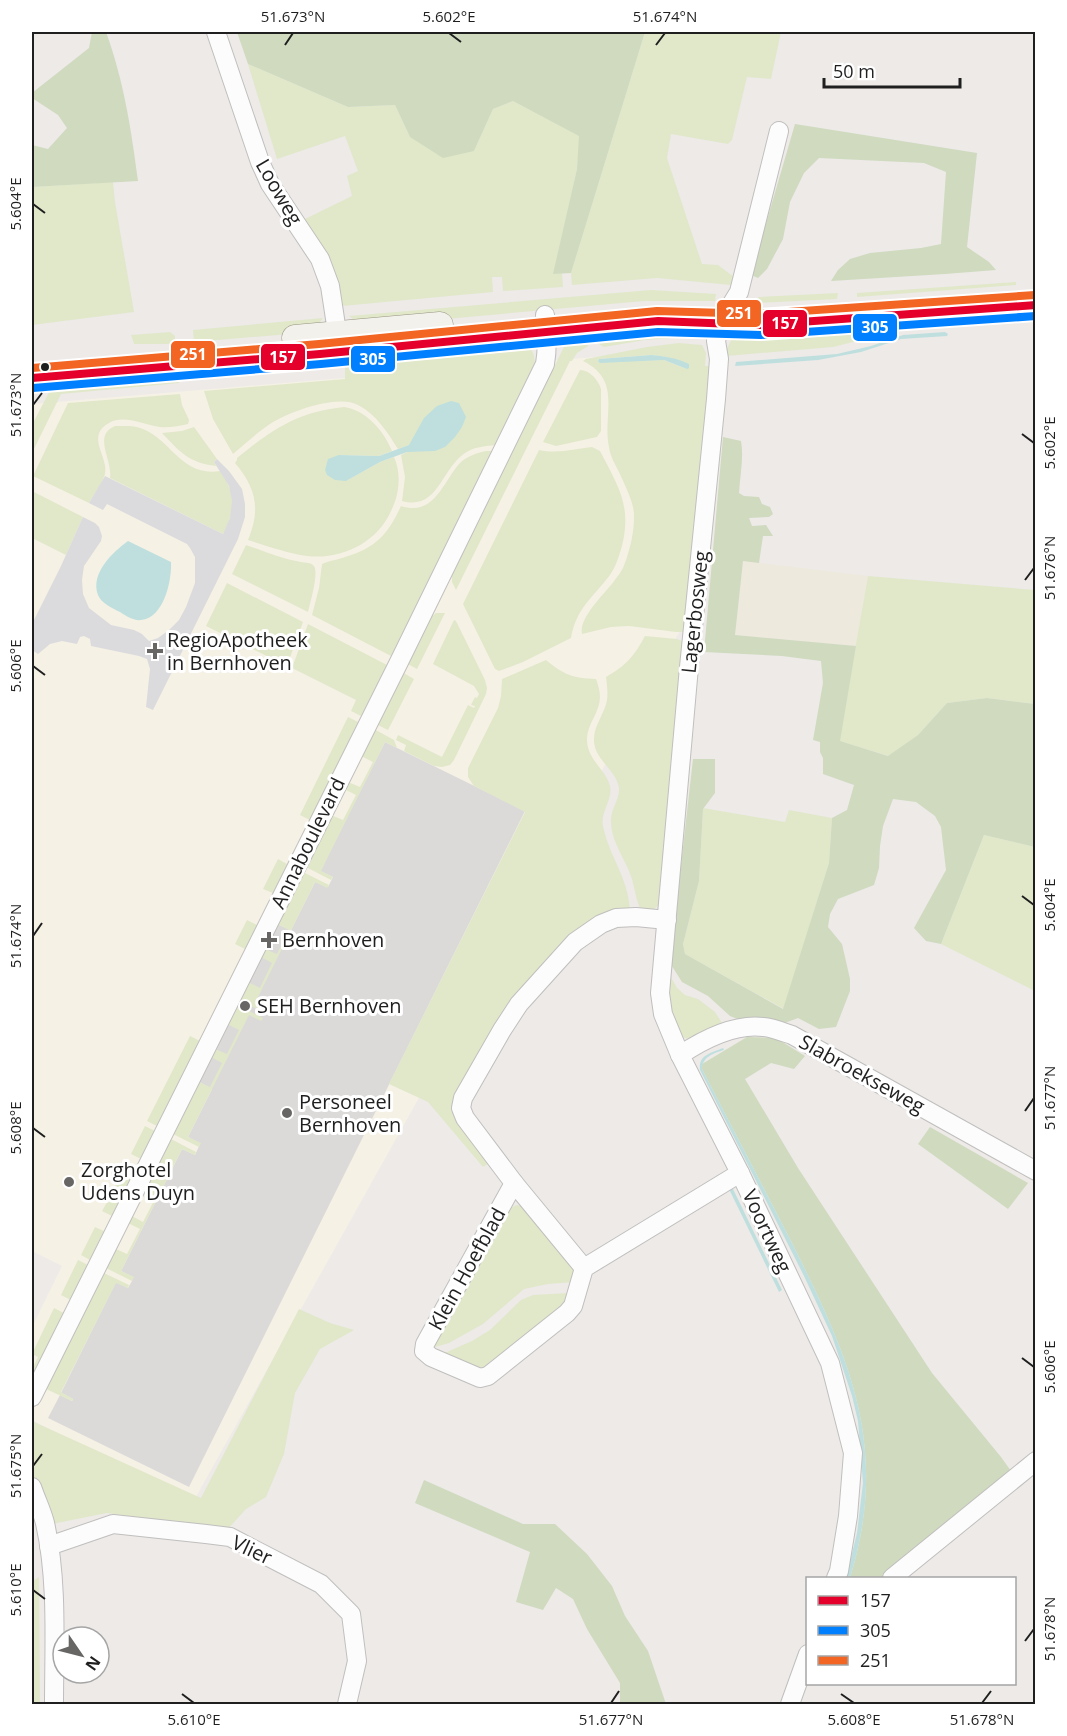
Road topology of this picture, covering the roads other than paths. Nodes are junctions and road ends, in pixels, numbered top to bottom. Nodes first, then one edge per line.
1 (216, 32) edge
2 (779, 131) dead end
3 (1035, 290) edge
4 (1035, 305) edge
5 (724, 315) junction
6 (546, 324) junction
7 (339, 343) junction
8 (32, 362) edge
9 (32, 378) edge
10 (667, 920) junction
11 (680, 1054) junction
12 (1035, 1171) edge
13 (740, 1173) junction
14 (514, 1183) junction
15 (584, 1268) junction
16 (32, 1397) edge
17 (1035, 1461) edge
18 (32, 1487) edge
19 (49, 1546) junction
20 (836, 1577) edge
21 (893, 1577) edge
22 (806, 1657) edge
23 (53, 1703) edge
24 (347, 1704) edge
25 (790, 1704) edge

1 - 7 street, Looweg
2 - 5 street
3 - 5 street
4 - 5 street
5 - 6 street
5 - 10 street, Lagerbosweg
6 - 7 street
6 - 16 street, Annaboulevard
7 - 8 street
7 - 9 street
10 - 11 street, Voortweg
10 - 14 street, Klein Hoefblad
11 - 12 street, Slabroekseweg
11 - 13 street, Voortweg
13 - 15 street
13 - 20 street, Voortweg
14 - 15 street, Klein Hoefblad
14 - 15 street, Klein Hoefblad
17 - 21 street
18 - 19 street
19 - 23 street
19 - 24 street, Vlier
22 - 25 street

